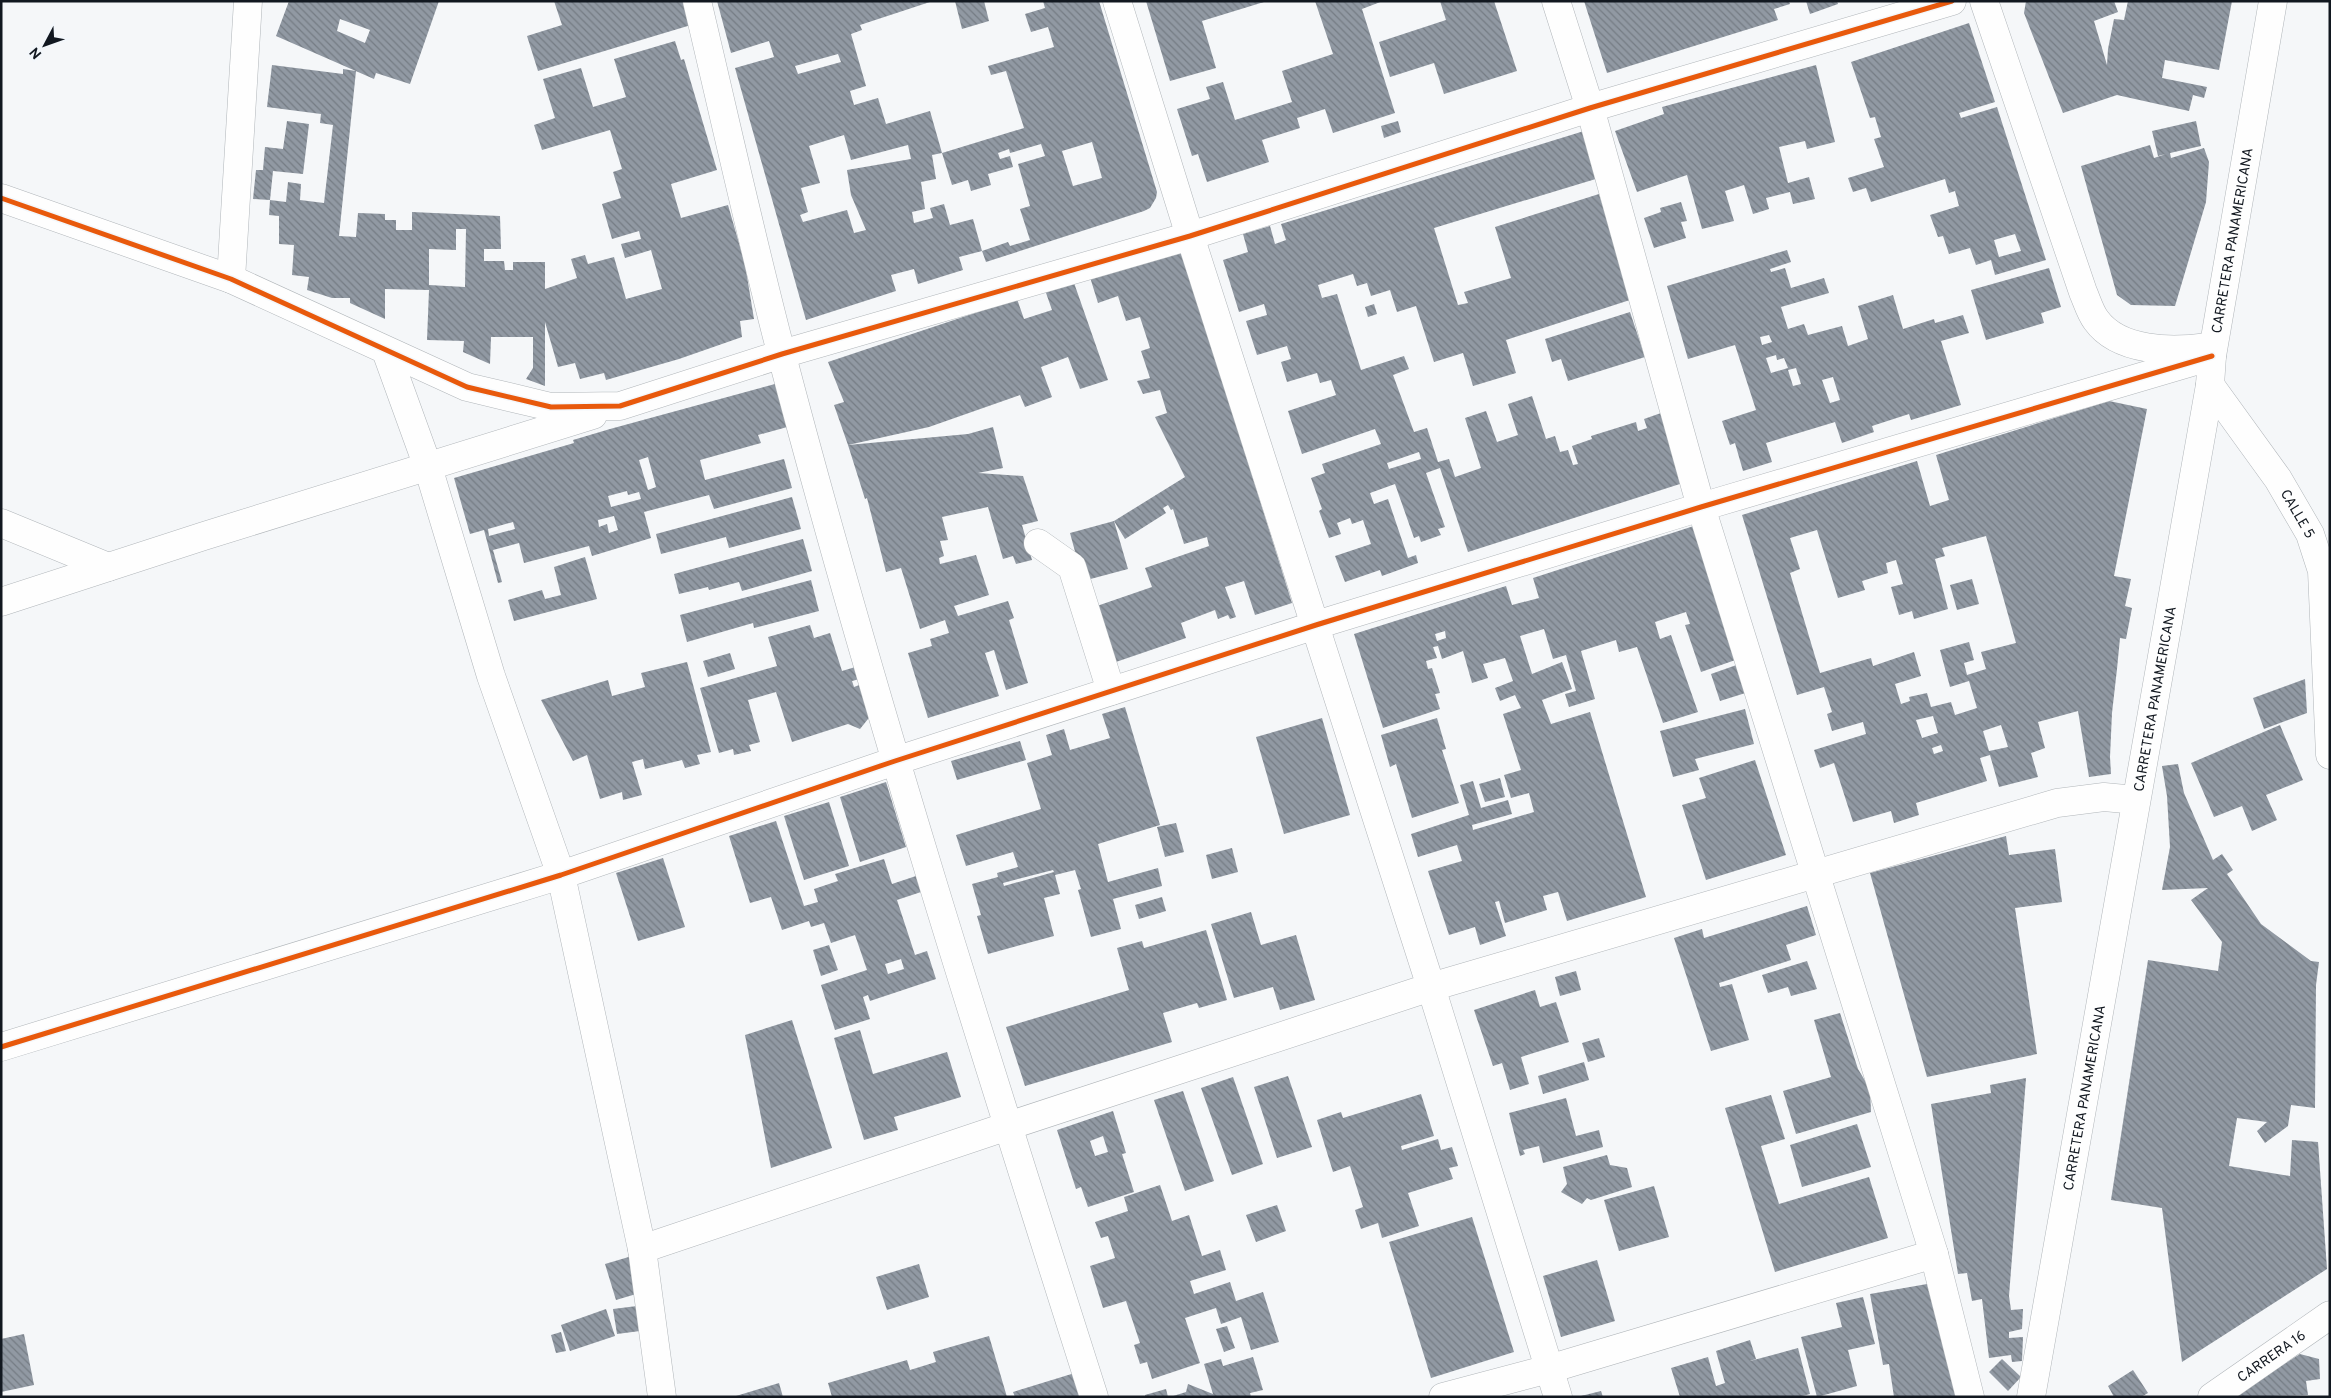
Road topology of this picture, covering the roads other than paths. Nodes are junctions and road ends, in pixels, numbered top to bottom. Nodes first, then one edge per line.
1 (248, 1) edge
2 (697, 1) edge
3 (1117, 1) edge
4 (1556, 1) edge
5 (1952, 1) edge
6 (1984, 1) edge
7 (2273, 1) edge
8 (1590, 108) junction
9 (1, 198) edge
10 (1190, 236) junction
11 (231, 279) junction
12 (2214, 351) junction
13 (386, 352) junction
14 (782, 354) junction
15 (2210, 385) junction
16 (620, 406) junction
17 (428, 468) junction
18 (1701, 506) junction
19 (1, 523) edge
20 (2310, 534) junction
21 (1038, 543) dead end
22 (2330, 564) edge
23 (108, 567) junction
24 (1, 602) edge
25 (1316, 625) junction
26 (1111, 692) junction
27 (2330, 756) edge
28 (895, 762) junction
29 (2136, 800) junction
30 (562, 875) junction
31 (1816, 875) junction
32 (1431, 987) junction
33 (1, 1047) edge
34 (1008, 1126) junction
35 (642, 1250) junction
36 (1934, 1254) junction
37 (2330, 1315) edge
38 (1549, 1369) junction
39 (662, 1397) edge
40 (1094, 1397) edge
41 (1443, 1397) edge
42 (1558, 1397) edge
43 (1970, 1397) edge
44 (2031, 1397) edge
45 (2212, 1397) edge

1 - 11 street
2 - 14 street
3 - 10 street
4 - 8 street
5 - 8 street
6 - 12 street
7 - 12 street, CARRETERA PANAMERICANA
8 - 10 street
8 - 18 street
9 - 11 street
10 - 14 street
10 - 25 street
11 - 13 street
12 - 15 street, CARRETERA PANAMERICANA
12 - 18 street
13 - 16 street
13 - 17 street
14 - 16 street
14 - 28 street
15 - 20 street, CALLE 5
15 - 29 street, CARRETERA PANAMERICANA
16 - 17 street
17 - 23 street
17 - 30 street
18 - 25 street
18 - 31 street
19 - 23 street
20 - 22 street
20 - 27 street, CALLE 5
21 - 26 street
23 - 24 street
25 - 26 street
25 - 32 street
26 - 28 street
28 - 30 street
28 - 34 street
29 - 31 street
29 - 44 street, CARRETERA PANAMERICANA
30 - 33 street
30 - 35 street
31 - 32 street
31 - 36 street
32 - 34 street
32 - 38 street
34 - 35 street
34 - 40 street
35 - 39 street
36 - 38 street
36 - 43 street
37 - 45 street, CARRERA 16
38 - 41 street
38 - 42 street

